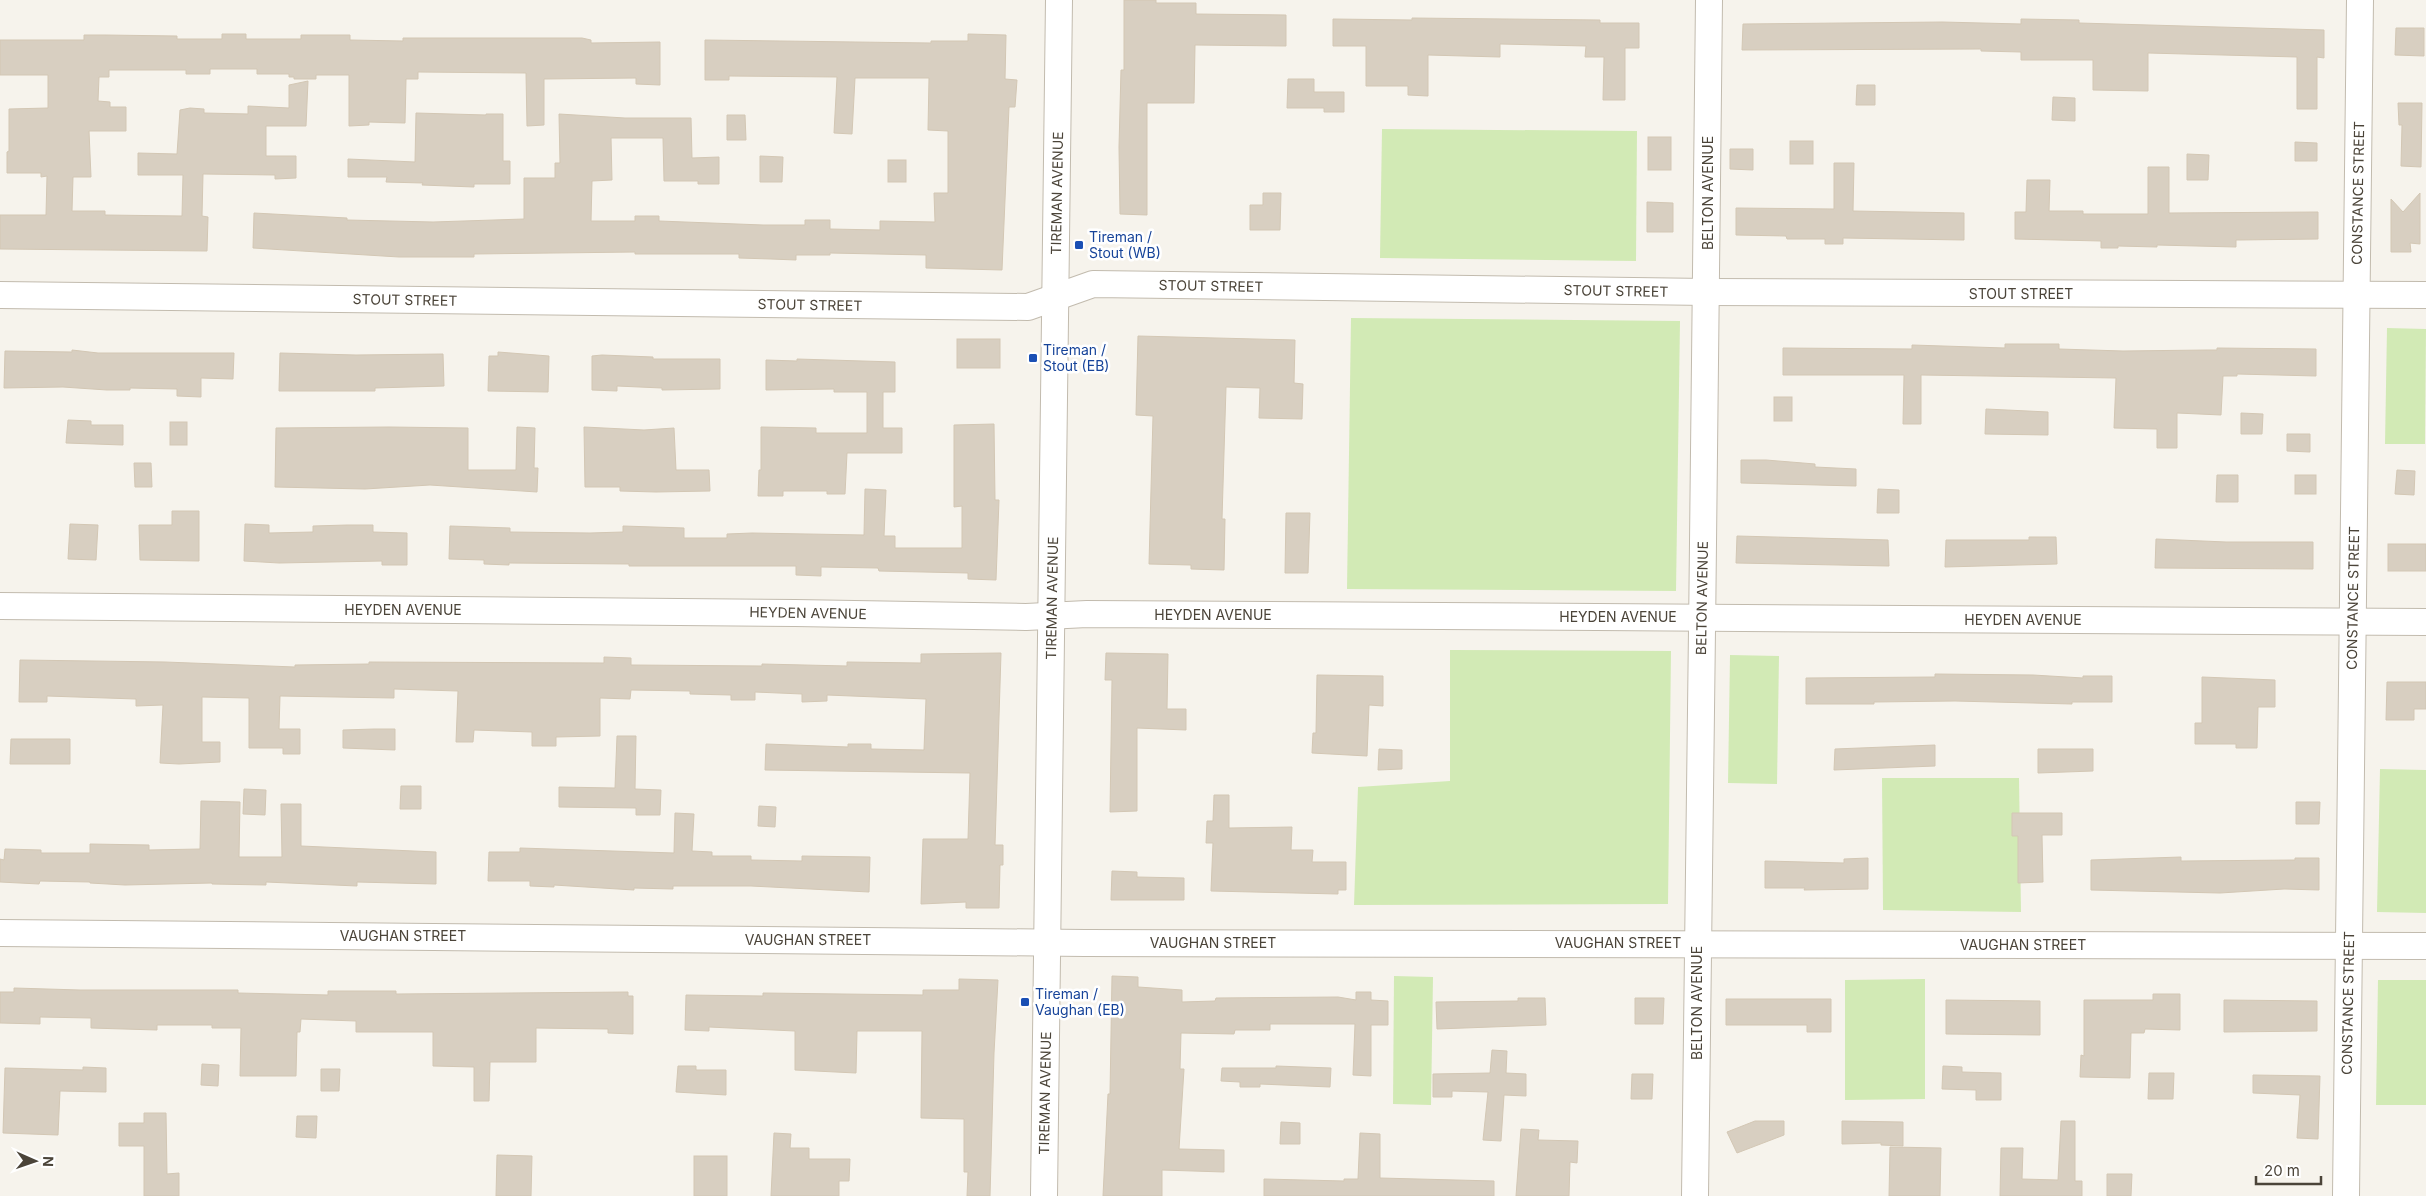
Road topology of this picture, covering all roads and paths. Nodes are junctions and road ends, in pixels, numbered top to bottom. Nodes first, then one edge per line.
1 (1059, 0) edge
2 (1709, 0) edge
3 (2360, 0) edge
4 (1707, 292) junction
5 (0, 295) edge
6 (2357, 295) junction
7 (2426, 295) edge
8 (1056, 298) junction
9 (0, 606) edge
10 (1052, 616) junction
11 (1701, 618) junction
12 (2352, 621) junction
13 (2426, 622) edge
14 (0, 933) edge
15 (1048, 942) junction
16 (1697, 943) junction
17 (2349, 946) junction
18 (2426, 946) edge
19 (1044, 1196) edge
20 (1695, 1196) edge
21 (2346, 1196) edge

1 - 8 street, TIREMAN AVENUE
2 - 4 street, BELTON AVENUE
3 - 6 street, CONSTANCE STREET
4 - 6 street, STOUT STREET
4 - 8 street, STOUT STREET
4 - 11 street, BELTON AVENUE
5 - 8 street, STOUT STREET
6 - 7 street, STOUT STREET
6 - 12 street, CONSTANCE STREET
8 - 10 street, TIREMAN AVENUE
9 - 10 street, HEYDEN AVENUE
10 - 11 street, HEYDEN AVENUE
10 - 15 street, TIREMAN AVENUE
11 - 12 street, HEYDEN AVENUE
11 - 16 street, BELTON AVENUE
12 - 13 street, HEYDEN AVENUE
12 - 17 street, CONSTANCE STREET
14 - 15 street, VAUGHAN STREET
15 - 16 street, VAUGHAN STREET
15 - 19 street, TIREMAN AVENUE
16 - 17 street, VAUGHAN STREET
16 - 20 street, BELTON AVENUE
17 - 18 street, VAUGHAN STREET
17 - 21 street, CONSTANCE STREET

